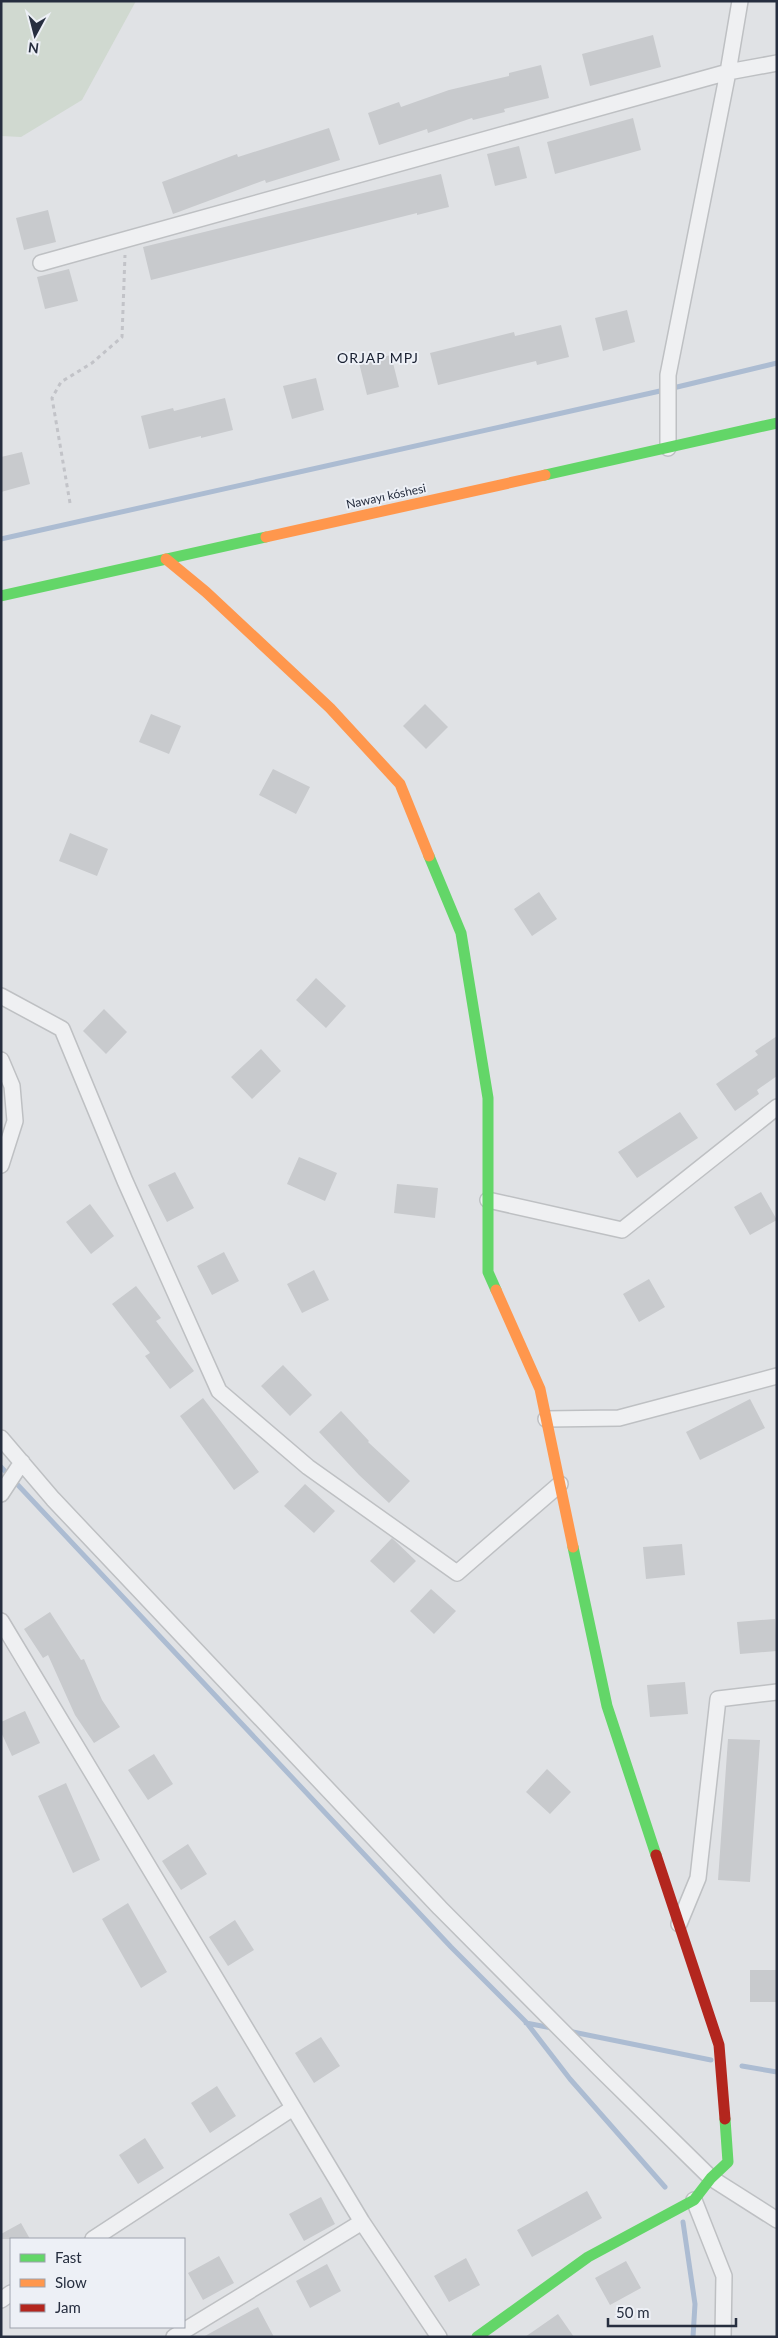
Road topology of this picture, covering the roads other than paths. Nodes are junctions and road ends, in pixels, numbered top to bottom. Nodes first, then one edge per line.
1 (740, 1) edge
2 (777, 63) edge
3 (728, 72) junction
4 (41, 264) dead end
5 (777, 423) edge
6 (668, 448) junction
7 (166, 559) junction
8 (1, 596) edge
9 (1, 996) edge
10 (1, 1060) edge
11 (777, 1107) edge
12 (1, 1165) edge
13 (488, 1200) junction
14 (777, 1376) edge
15 (546, 1419) junction
16 (1, 1438) edge
17 (22, 1462) junction
18 (560, 1484) junction
19 (1, 1494) edge
20 (1, 1621) edge
21 (777, 1692) edge
22 (679, 1924) junction
23 (293, 2108) junction
24 (711, 2178) junction
25 (694, 2200) junction
26 (777, 2220) edge
27 (362, 2222) junction
28 (95, 2238) edge
29 (174, 2337) edge
30 (439, 2337) edge
31 (478, 2337) edge
32 (723, 2337) edge

1 - 3 street
2 - 3 street
3 - 4 street
3 - 6 street
5 - 6 street, Nawayı kóshesi
6 - 7 street, Nawayı kóshesi
7 - 8 street, Nawayı kóshesi
7 - 13 street
9 - 18 street
10 - 12 street
11 - 13 street
13 - 15 street
14 - 15 street
15 - 18 street
16 - 17 street
17 - 19 street
17 - 24 street
18 - 22 street
20 - 23 street
21 - 22 street
22 - 24 street
23 - 27 street
23 - 28 street
24 - 25 street
24 - 26 street
25 - 31 street
25 - 32 street
27 - 29 street
27 - 30 street

